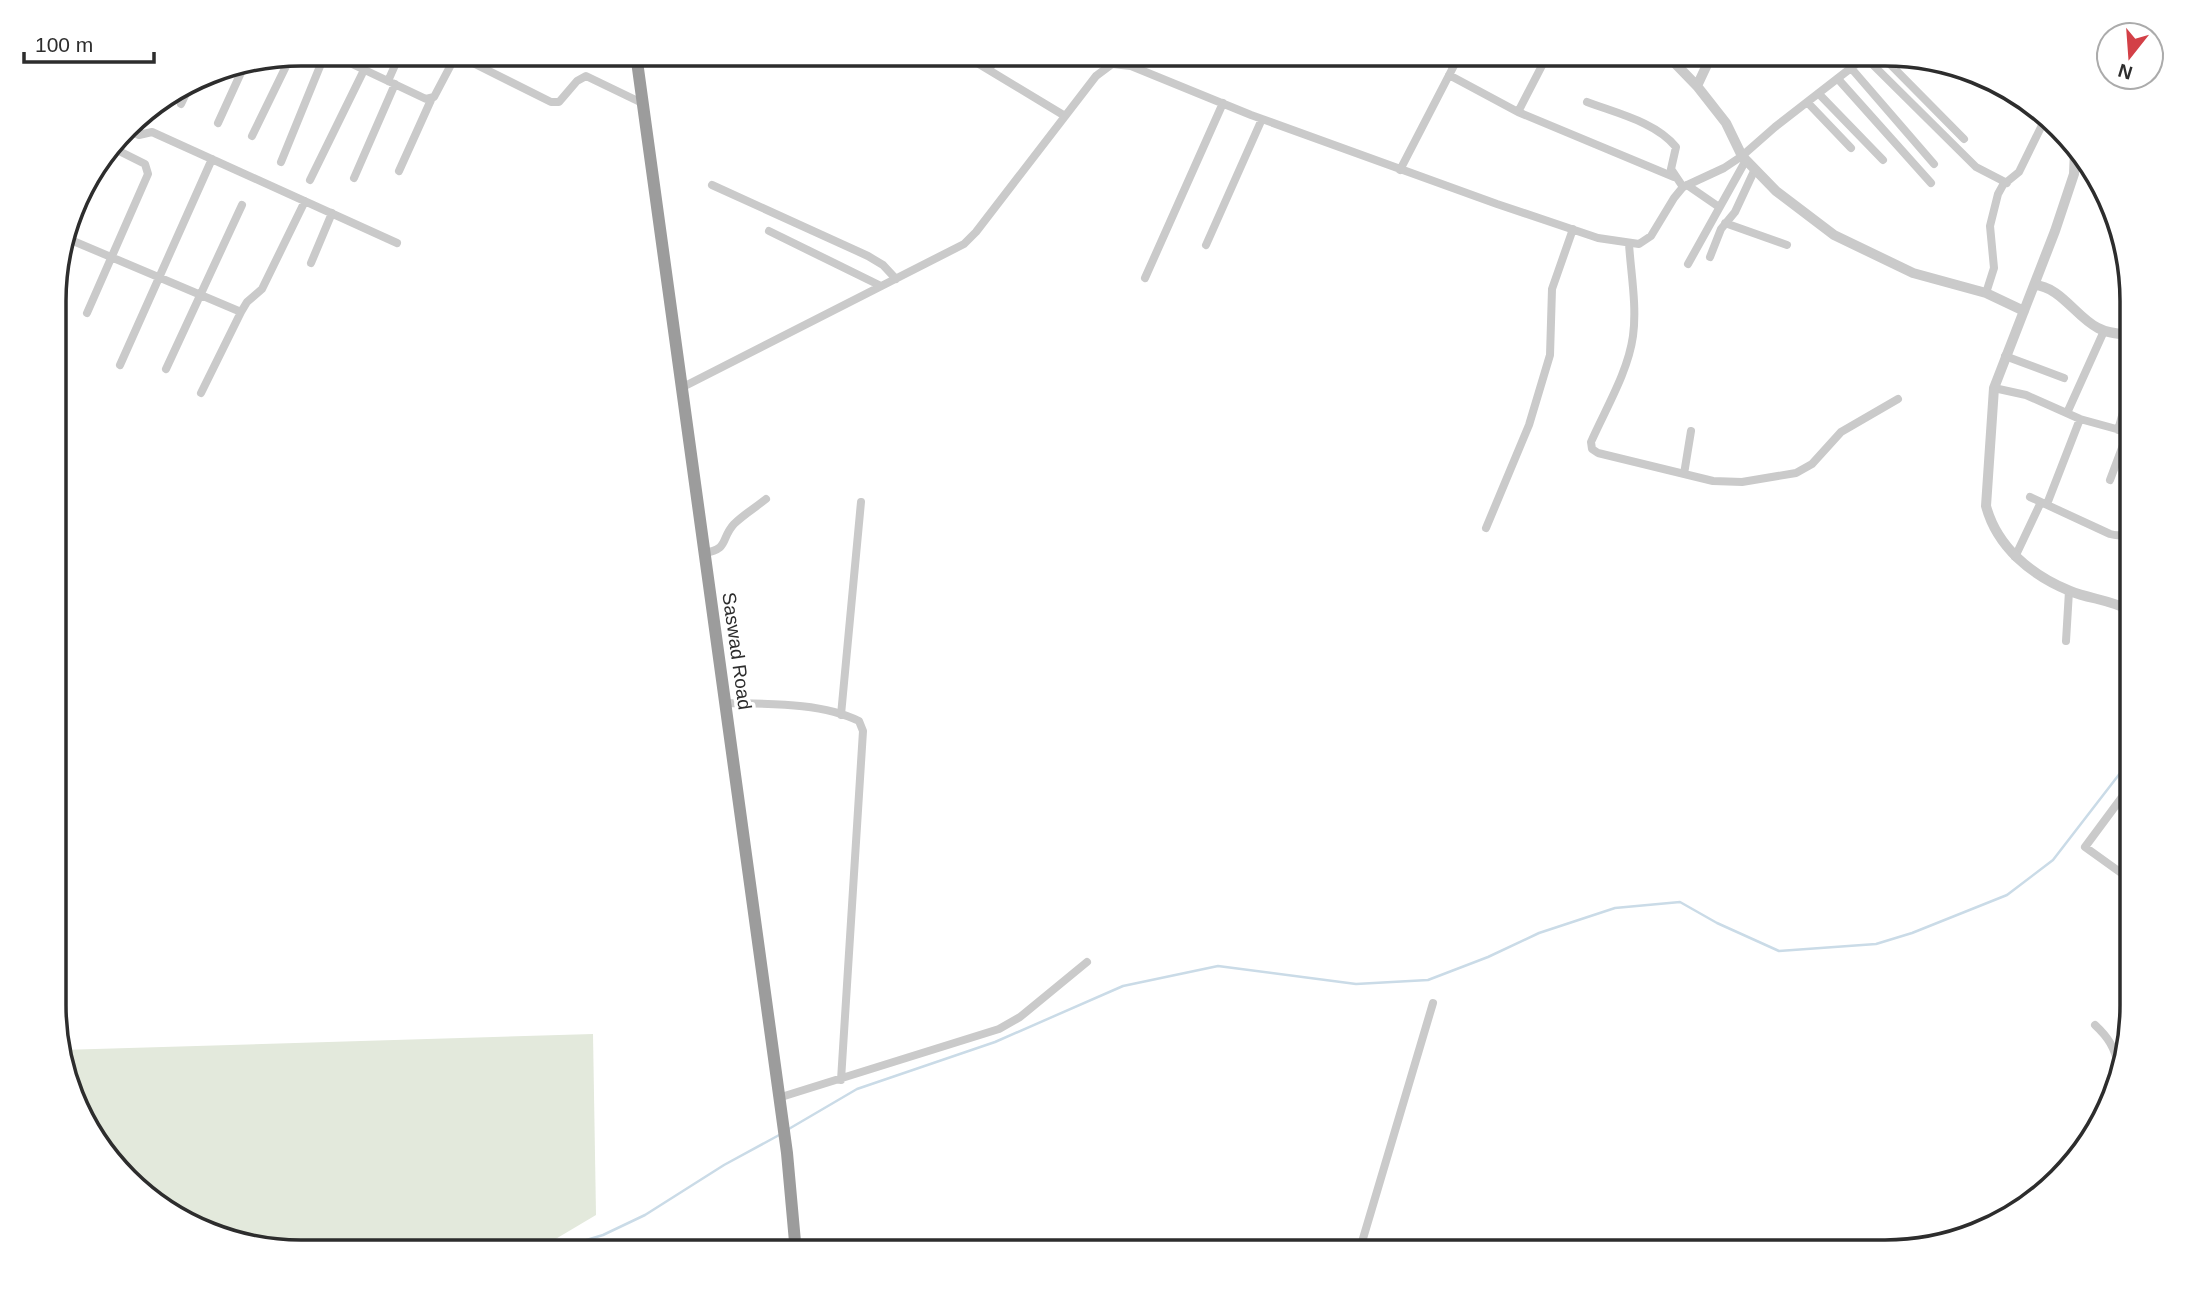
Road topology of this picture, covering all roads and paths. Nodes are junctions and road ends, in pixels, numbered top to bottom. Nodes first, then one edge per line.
1 (320, 66) edge
2 (356, 66) edge
3 (397, 66) edge
4 (451, 66) edge
5 (481, 66) edge
6 (637, 66) edge
7 (984, 66) edge
8 (991, 66) edge
9 (1109, 66) edge
10 (1131, 66) edge
11 (1449, 66) edge
12 (1454, 66) edge
13 (1542, 66) edge
14 (1678, 66) edge
15 (1706, 66) edge
16 (1854, 66) edge
17 (1877, 66) edge
18 (1893, 67) edge
19 (285, 68) edge
20 (1851, 68) junction
21 (364, 70) junction
22 (989, 70) junction
23 (1451, 71) junction
24 (240, 75) edge
25 (1838, 79) junction
26 (392, 83) junction
27 (1697, 86) junction
28 (1819, 94) junction
29 (184, 98) edge
30 (431, 100) junction
31 (1587, 102) dead end
32 (642, 103) junction
33 (1223, 103) junction
34 (1808, 103) junction
35 (181, 104) dead end
36 (1518, 112) junction
37 (1065, 116) junction
38 (1262, 118) junction
39 (218, 123) dead end
40 (2041, 127) edge
41 (137, 134) edge
42 (252, 136) dead end
43 (1964, 139) dead end
44 (1851, 148) dead end
45 (121, 152) edge
46 (1744, 158) junction
47 (212, 159) junction
48 (1883, 160) dead end
49 (281, 163) dead end
50 (1934, 164) dead end
51 (2074, 164) edge
52 (1755, 169) junction
53 (1400, 170) junction
54 (399, 171) dead end
55 (1674, 177) junction
56 (354, 178) dead end
57 (310, 180) dead end
58 (1931, 183) dead end
59 (2007, 183) junction
60 (712, 185) dead end
61 (1685, 186) junction
62 (305, 201) junction
63 (242, 205) dead end
64 (1719, 207) junction
65 (332, 214) junction
66 (1725, 223) junction
67 (1573, 229) junction
68 (769, 231) dead end
69 (75, 242) edge
70 (397, 243) dead end
71 (1629, 244) junction
72 (1206, 245) dead end
73 (1787, 245) dead end
74 (1710, 257) dead end
75 (111, 258) junction
76 (311, 263) dead end
77 (1688, 264) dead end
78 (159, 277) junction
79 (1144, 278) dead end
80 (896, 279) junction
81 (2035, 285) junction
82 (881, 286) junction
83 (1986, 293) junction
84 (201, 294) junction
85 (2024, 311) junction
86 (241, 312) junction
87 (87, 313) dead end
88 (2104, 331) junction
89 (2119, 334) edge
90 (2005, 356) junction
91 (120, 365) dead end
92 (166, 369) dead end
93 (2064, 378) dead end
94 (681, 388) junction
95 (1994, 388) junction
96 (201, 393) dead end
97 (1898, 399) dead end
98 (2067, 412) junction
99 (2080, 419) junction
100 (2119, 426) edge
101 (2118, 429) joint
102 (1691, 431) dead end
103 (2119, 459) edge
104 (1684, 474) junction
105 (2110, 480) dead end
106 (2030, 497) dead end
107 (766, 499) dead end
108 (861, 502) dead end
109 (2044, 503) junction
110 (1486, 528) dead end
111 (2119, 537) edge
112 (704, 553) junction
113 (2015, 557) junction
114 (2069, 591) junction
115 (2119, 607) edge
116 (2066, 641) dead end
117 (725, 703) junction
118 (841, 715) junction
119 (2119, 801) edge
120 (2119, 871) edge
121 (1087, 962) dead end
122 (1433, 1003) dead end
123 (2095, 1025) dead end
124 (2115, 1052) edge
125 (841, 1080) junction
126 (778, 1098) junction
127 (795, 1240) edge
128 (1363, 1240) edge

1 - 49 street
2 - 21 street
3 - 26 street
4 - 30 street
5 - 32 street
6 - 32 highway, Saswad Road
7 - 22 street
8 - 22 street
9 - 37 street
10 - 33 street
11 - 23 street
12 - 23 street
13 - 36 street
14 - 27 street
15 - 27 street
16 - 20 street
17 - 59 street
18 - 43 street
19 - 42 street
20 - 25 street
20 - 50 street
21 - 26 street
21 - 57 street
22 - 37 street
23 - 36 street
23 - 53 street
24 - 39 street
25 - 28 street
25 - 58 street
26 - 30 street
26 - 56 street
27 - 46 street
28 - 34 street
28 - 48 street
29 - 35 street
30 - 54 street
31 - 55 street
32 - 94 highway, Saswad Road
33 - 38 street
33 - 79 street
34 - 44 street
34 - 46 street
36 - 55 street
37 - 80 street
38 - 53 street
38 - 72 street
40 - 59 street
41 - 47 street
45 - 75 street
46 - 52 street
46 - 61 street
46 - 64 street
47 - 62 street
47 - 78 street
51 - 81 street
52 - 66 street
52 - 83 street
53 - 67 street
55 - 61 street
59 - 83 street
60 - 80 street
61 - 64 street
61 - 71 street
62 - 65 street
62 - 86 street
63 - 84 street
64 - 77 street
65 - 70 street
65 - 76 street
66 - 73 street
66 - 74 street
67 - 71 street
67 - 110 street
68 - 82 street
69 - 75 street
71 - 104 street
75 - 78 street
75 - 87 street
78 - 84 street
78 - 91 street
80 - 82 street
81 - 85 street
81 - 88 street
82 - 94 street
83 - 85 street
84 - 86 street
84 - 92 street
85 - 90 street
86 - 96 street
88 - 89 street
88 - 98 street
90 - 93 street
90 - 95 street
94 - 112 highway, Saswad Road
95 - 98 street
95 - 113 street
97 - 104 street
98 - 99 street
99 - 101 street
99 - 109 street
100 - 101 street
102 - 104 street
103 - 105 street
106 - 109 street
107 - 112 street
108 - 118 street
109 - 111 street
109 - 113 street
112 - 117 highway, Saswad Road
113 - 114 street
114 - 115 street
114 - 116 street
117 - 118 street
117 - 126 highway, Saswad Road
118 - 125 street
119 - 120 street
121 - 125 street
122 - 128 street
123 - 124 street
125 - 126 street
126 - 127 highway, Saswad Road

